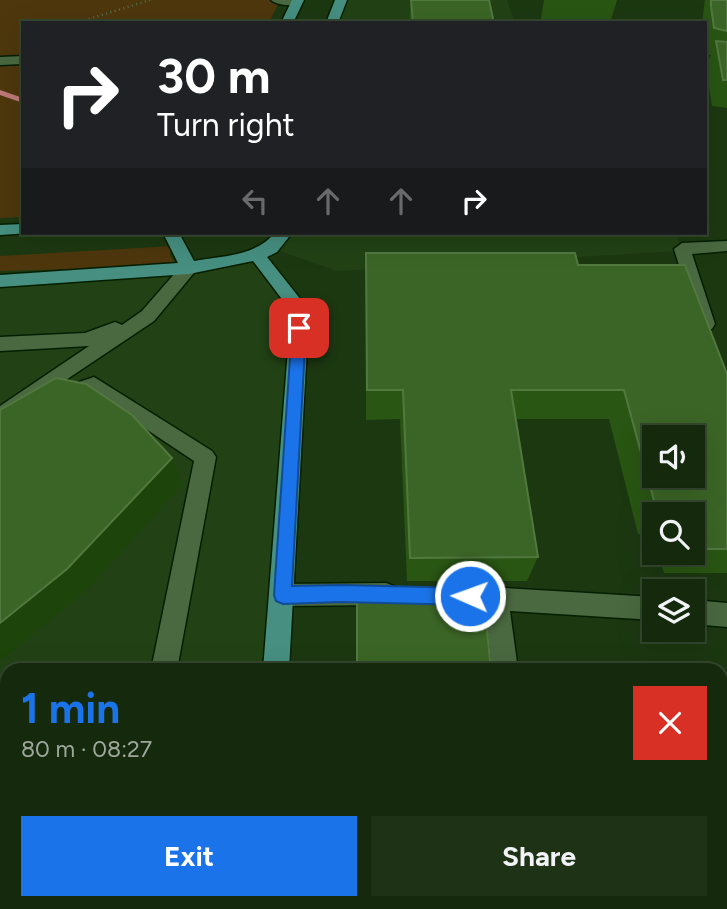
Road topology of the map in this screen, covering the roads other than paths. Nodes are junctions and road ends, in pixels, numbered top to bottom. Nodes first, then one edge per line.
1 (277, 0) edge
2 (341, 0) edge
3 (297, 1) edge
4 (288, 21) edge
5 (333, 21) edge
6 (0, 61) edge
7 (21, 61) edge
8 (21, 229) edge
9 (0, 230) edge
10 (172, 235) edge
11 (282, 235) edge
12 (727, 246) edge
13 (257, 255) junction
14 (190, 268) junction
15 (0, 281) edge
16 (148, 316) junction
17 (712, 341) edge
18 (0, 344) edge
19 (1, 415) edge
20 (283, 595) junction
21 (405, 595) edge
22 (431, 595) edge
23 (496, 597) junction
24 (642, 608) edge
25 (705, 613) edge
26 (727, 615) edge
27 (165, 663) edge
28 (277, 663) edge
29 (504, 663) edge

1 - 3 street
2 - 5 main road
3 - 4 main road
6 - 7 street
8 - 9 main road
10 - 14 main road
11 - 13 main road
12 - 17 street
13 - 14 main road
13 - 20 main road
14 - 15 main road
14 - 16 street
16 - 18 street
16 - 19 street
19 - 27 street
20 - 21 street
20 - 28 main road
22 - 23 street
23 - 24 street
23 - 29 street
25 - 26 street

